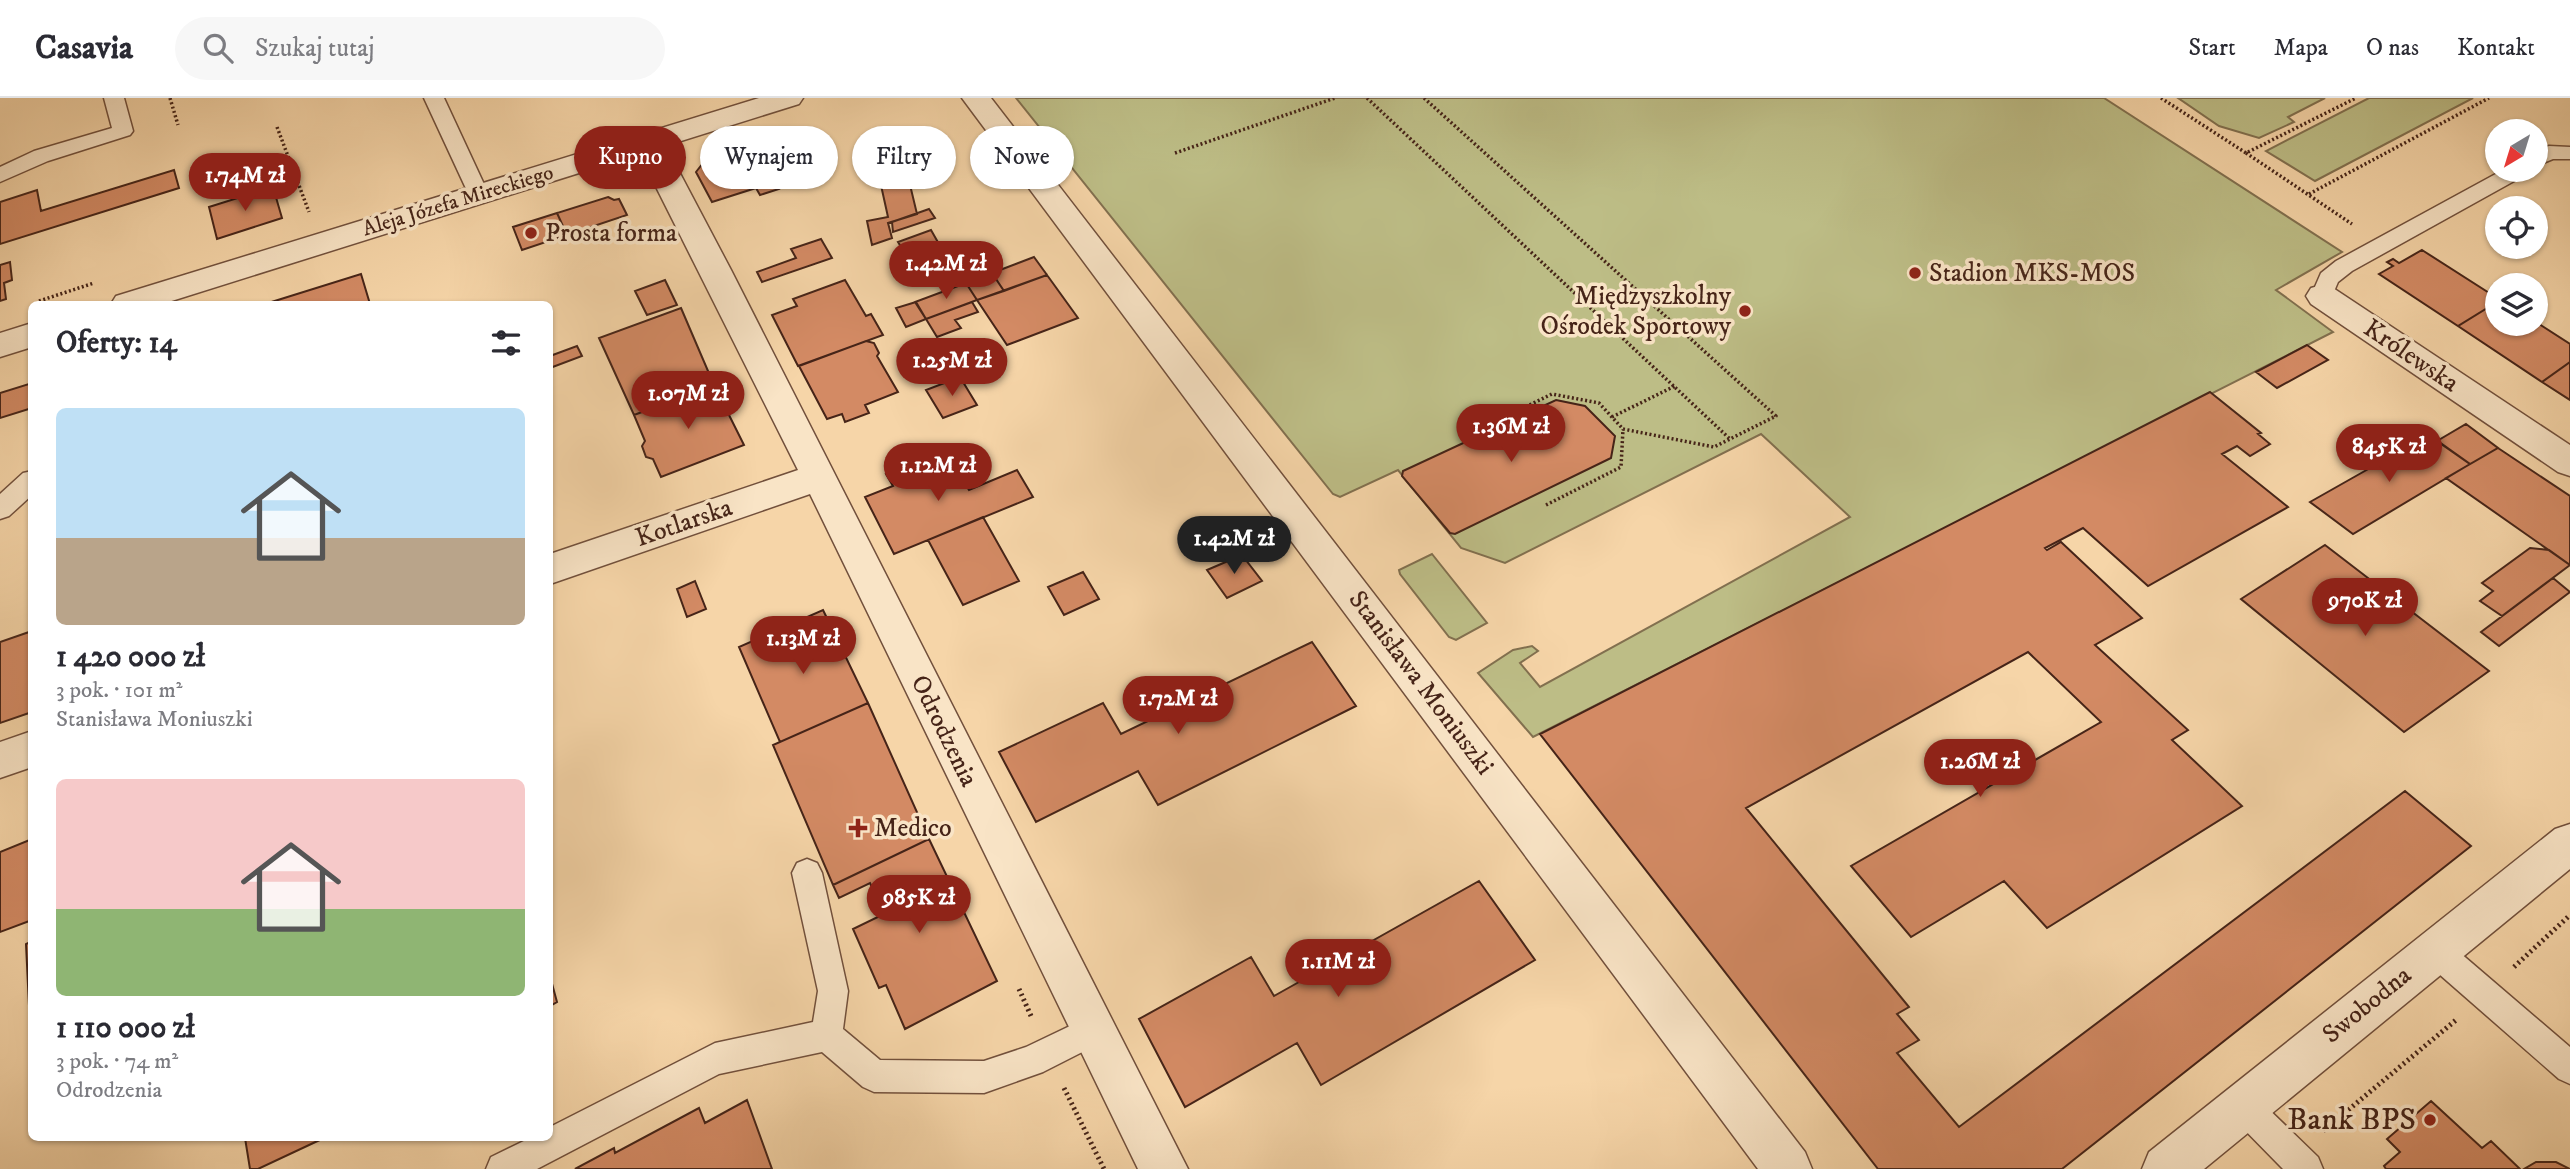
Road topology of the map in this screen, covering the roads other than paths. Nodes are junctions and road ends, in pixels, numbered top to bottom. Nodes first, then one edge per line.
1 (114, 98) edge
2 (434, 98) edge
3 (789, 98) edge
4 (976, 98) edge
5 (686, 131) edge
6 (2548, 153) edge
7 (2570, 153) edge
8 (574, 166) edge
9 (0, 175) edge
10 (2496, 182) edge
11 (672, 189) edge
12 (479, 195) junction
13 (2322, 296) joint
14 (137, 301) edge
15 (28, 336) edge
16 (0, 345) edge
17 (2570, 463) edge
18 (819, 477) junction
19 (28, 484) edge
20 (0, 509) edge
21 (553, 568) edge
22 (28, 750) edge
23 (0, 760) edge
24 (2570, 843) edge
25 (807, 873) dead end
26 (2434, 950) junction
27 (1093, 1030) junction
28 (827, 1035) junction
29 (2570, 1068) edge
30 (2243, 1107) junction
31 (2299, 1162) edge
32 (503, 1169) edge
33 (1164, 1169) edge
34 (1788, 1169) edge
35 (2166, 1169) edge

1 - 9 lane
2 - 12 lane
3 - 5 street, Aleja Józefa Mireckiego
4 - 34 street, Stanisława Moniuszki
6 - 7 lane
8 - 12 street, Aleja Józefa Mireckiego
10 - 13 lane
11 - 18 street, Odrodzenia
12 - 14 street, Aleja Józefa Mireckiego
13 - 17 street, Królewska
15 - 16 street
18 - 21 street, Kotlarska
18 - 27 street, Odrodzenia
19 - 20 lane
22 - 23 street
24 - 26 street, Swobodna
25 - 28 lane
26 - 29 lane
26 - 30 street, Swobodna
27 - 28 lane
27 - 33 street, Odrodzenia
28 - 32 lane
30 - 31 lane
30 - 35 street, Swobodna

